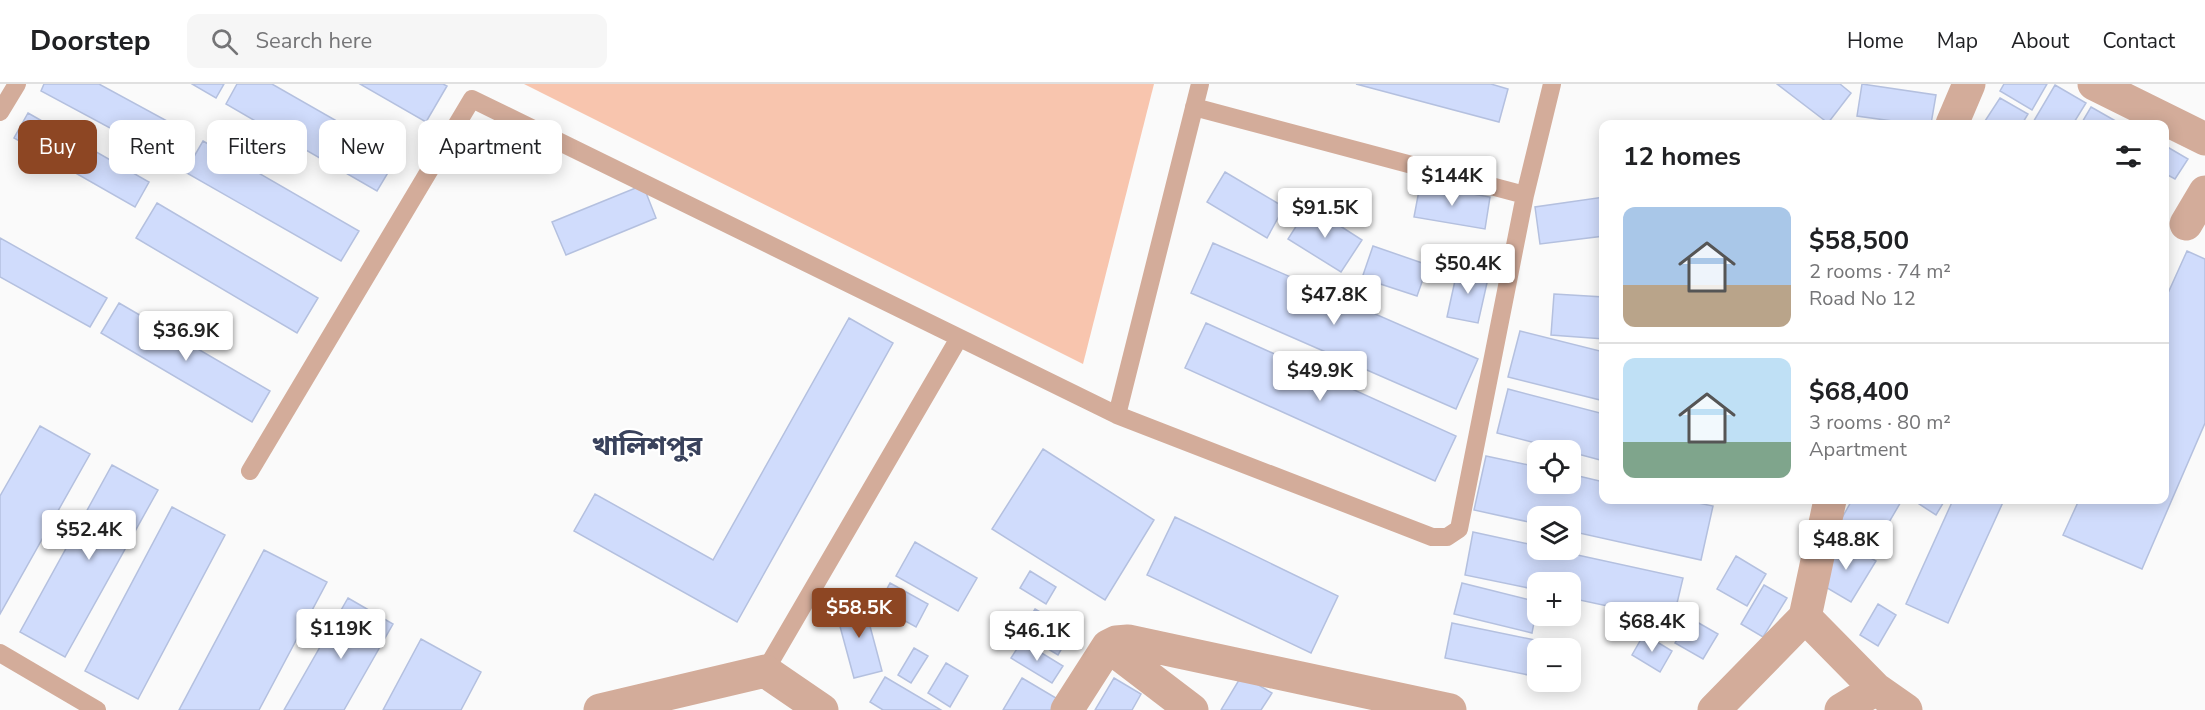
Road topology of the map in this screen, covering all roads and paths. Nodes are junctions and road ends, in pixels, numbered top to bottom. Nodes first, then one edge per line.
1 (17, 84) edge
2 (1200, 84) edge
3 (1552, 84) edge
4 (1969, 84) edge
5 (2094, 84) edge
6 (476, 92) edge
7 (1194, 107) junction
8 (0, 111) edge
9 (1954, 120) edge
10 (2167, 120) edge
11 (2169, 121) edge
12 (2205, 139) edge
13 (2205, 192) edge
14 (1525, 195) junction
15 (2186, 224) dead end
16 (959, 338) junction
17 (1117, 415) junction
18 (250, 471) dead end
19 (1829, 504) edge
20 (1805, 617) junction
21 (1108, 646) junction
22 (0, 653) edge
23 (765, 671) junction
24 (1876, 688) junction
25 (97, 710) edge
26 (600, 710) edge
27 (822, 710) edge
28 (1066, 710) edge
29 (1192, 710) edge
30 (1450, 710) edge
31 (1714, 710) edge
32 (1841, 710) edge
33 (1906, 710) edge

1 - 8 lane
2 - 7 lane
3 - 14 lane
4 - 9 street
5 - 10 street
6 - 16 lane
6 - 18 lane
7 - 14 lane
7 - 17 lane
11 - 12 street
13 - 15 street
14 - 17 lane
16 - 17 lane
16 - 23 lane
19 - 20 street
20 - 24 street
20 - 31 street
21 - 28 street
21 - 29 street
21 - 30 street
22 - 25 lane
23 - 26 street
23 - 27 street
24 - 32 street
24 - 33 street

